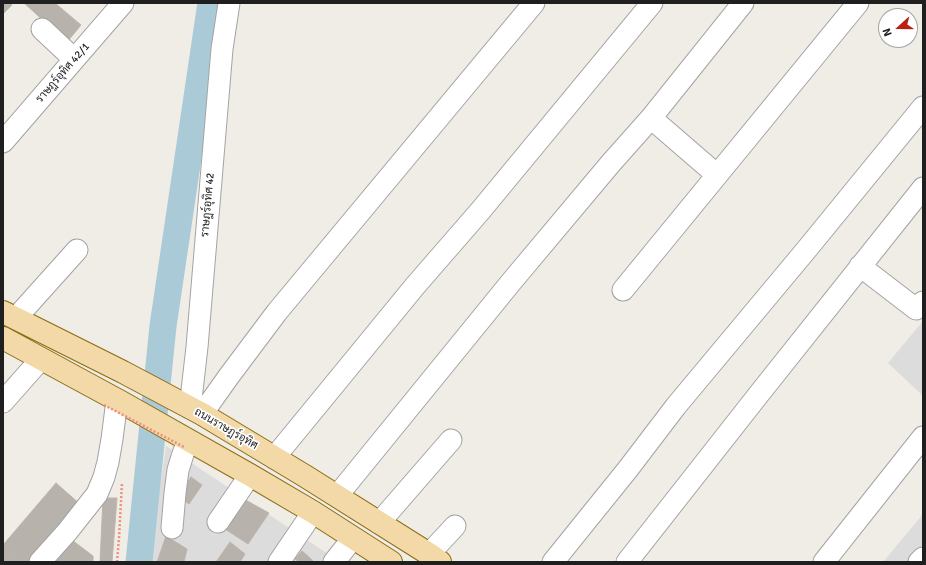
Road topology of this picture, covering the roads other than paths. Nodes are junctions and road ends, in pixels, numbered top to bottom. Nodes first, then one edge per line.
1 (122, 3) edge
2 (229, 3) edge
3 (534, 3) edge
4 (652, 3) edge
5 (743, 3) edge
6 (858, 3) edge
7 (42, 29) dead end
8 (74, 58) junction
9 (923, 107) edge
10 (651, 118) junction
11 (3, 142) edge
12 (717, 175) junction
13 (923, 188) edge
14 (77, 250) dead end
15 (860, 266) junction
16 (624, 290) dead end
17 (923, 302) edge
18 (9, 315) edge
19 (3, 338) edge
20 (40, 359) junction
21 (3, 402) edge
22 (114, 402) junction
23 (191, 408) junction
24 (923, 437) edge
25 (451, 440) dead end
26 (184, 441) junction
27 (274, 458) junction
28 (250, 475) junction
29 (337, 496) junction
30 (313, 512) junction
31 (218, 522) dead end
32 (379, 523) junction
33 (455, 526) dead end
34 (172, 528) dead end
35 (353, 538) junction
36 (434, 558) edge
37 (923, 558) edge
38 (381, 559) edge
39 (40, 562) edge
40 (279, 562) edge
41 (334, 562) edge
42 (554, 562) edge
43 (627, 562) edge
44 (824, 562) edge
45 (919, 562) edge

1 - 8 street, ราษฎร์อุทิศ 42/1
2 - 23 street, ราษฎร์อุทิศ 42
3 - 23 street
4 - 27 street
5 - 10 street
6 - 12 street
7 - 8 street
8 - 11 street, ราษฎร์อุทิศ 42/1
9 - 42 street
10 - 12 street
10 - 29 street
12 - 16 street
13 - 15 street
14 - 18 street
15 - 17 street
15 - 43 street
18 - 23 main road, ถนนราษฎร์อุทิศ
19 - 20 main road
20 - 21 street
20 - 22 main road
22 - 26 main road
22 - 39 street
23 - 27 main road, ถนนราษฎร์อุทิศ
24 - 44 street
25 - 32 street
26 - 28 main road
26 - 34 street
27 - 29 main road, ถนนราษฎร์อุทิศ
28 - 30 main road
28 - 31 street
29 - 32 main road, ถนนราษฎร์อุทิศ
30 - 35 main road
30 - 40 street
32 - 36 main road, ถนนราษฎร์อุทิศ
33 - 36 street
35 - 38 main road
35 - 41 street
37 - 45 street

